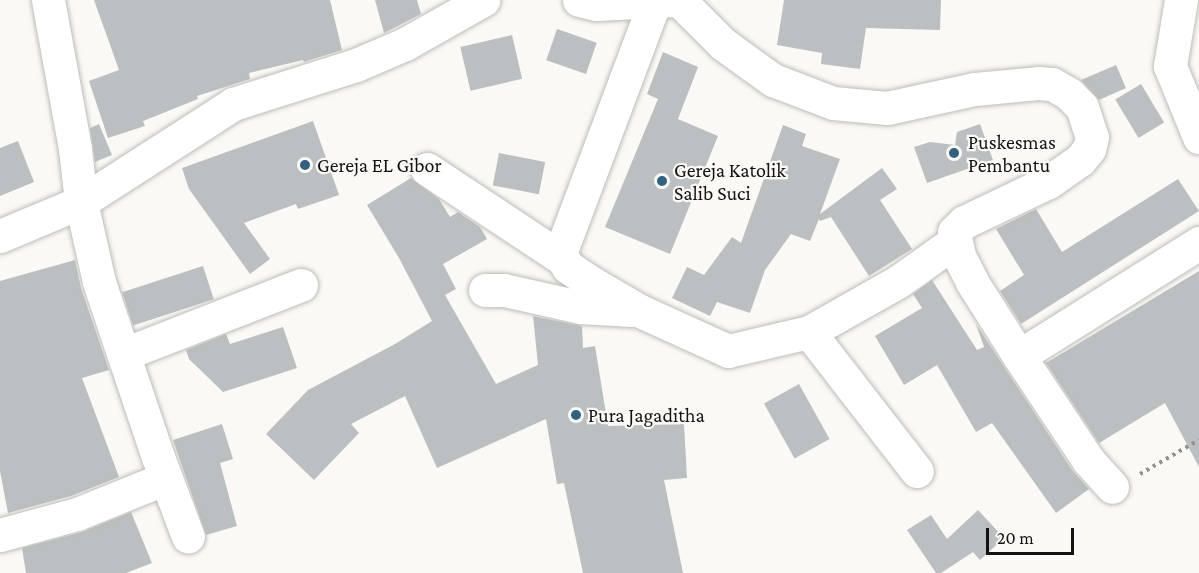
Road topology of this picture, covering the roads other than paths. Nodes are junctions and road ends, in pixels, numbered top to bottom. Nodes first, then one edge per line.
1 (48, 0) edge
2 (483, 0) edge
3 (579, 0) edge
4 (670, 0) edge
5 (1181, 0) edge
6 (438, 12) edge
7 (1199, 137) edge
8 (427, 169) dead end
9 (81, 202) junction
10 (0, 236) edge
11 (954, 242) junction
12 (1199, 243) edge
13 (563, 259) junction
14 (302, 285) dead end
15 (485, 290) dead end
16 (640, 311) junction
17 (809, 332) junction
18 (124, 354) junction
19 (1019, 356) junction
20 (917, 471) dead end
21 (166, 478) junction
22 (1112, 487) road end
23 (0, 535) edge
24 (188, 537) dead end

1 - 9 street
2 - 6 street
3 - 4 street
4 - 11 street
4 - 13 street
5 - 7 street
6 - 9 street
8 - 13 street
9 - 10 street
9 - 18 street
11 - 17 street
11 - 19 street
12 - 19 street
13 - 16 street
14 - 18 street
15 - 16 street
16 - 17 street
17 - 20 street
18 - 21 street
19 - 22 street
21 - 23 street
21 - 24 street

